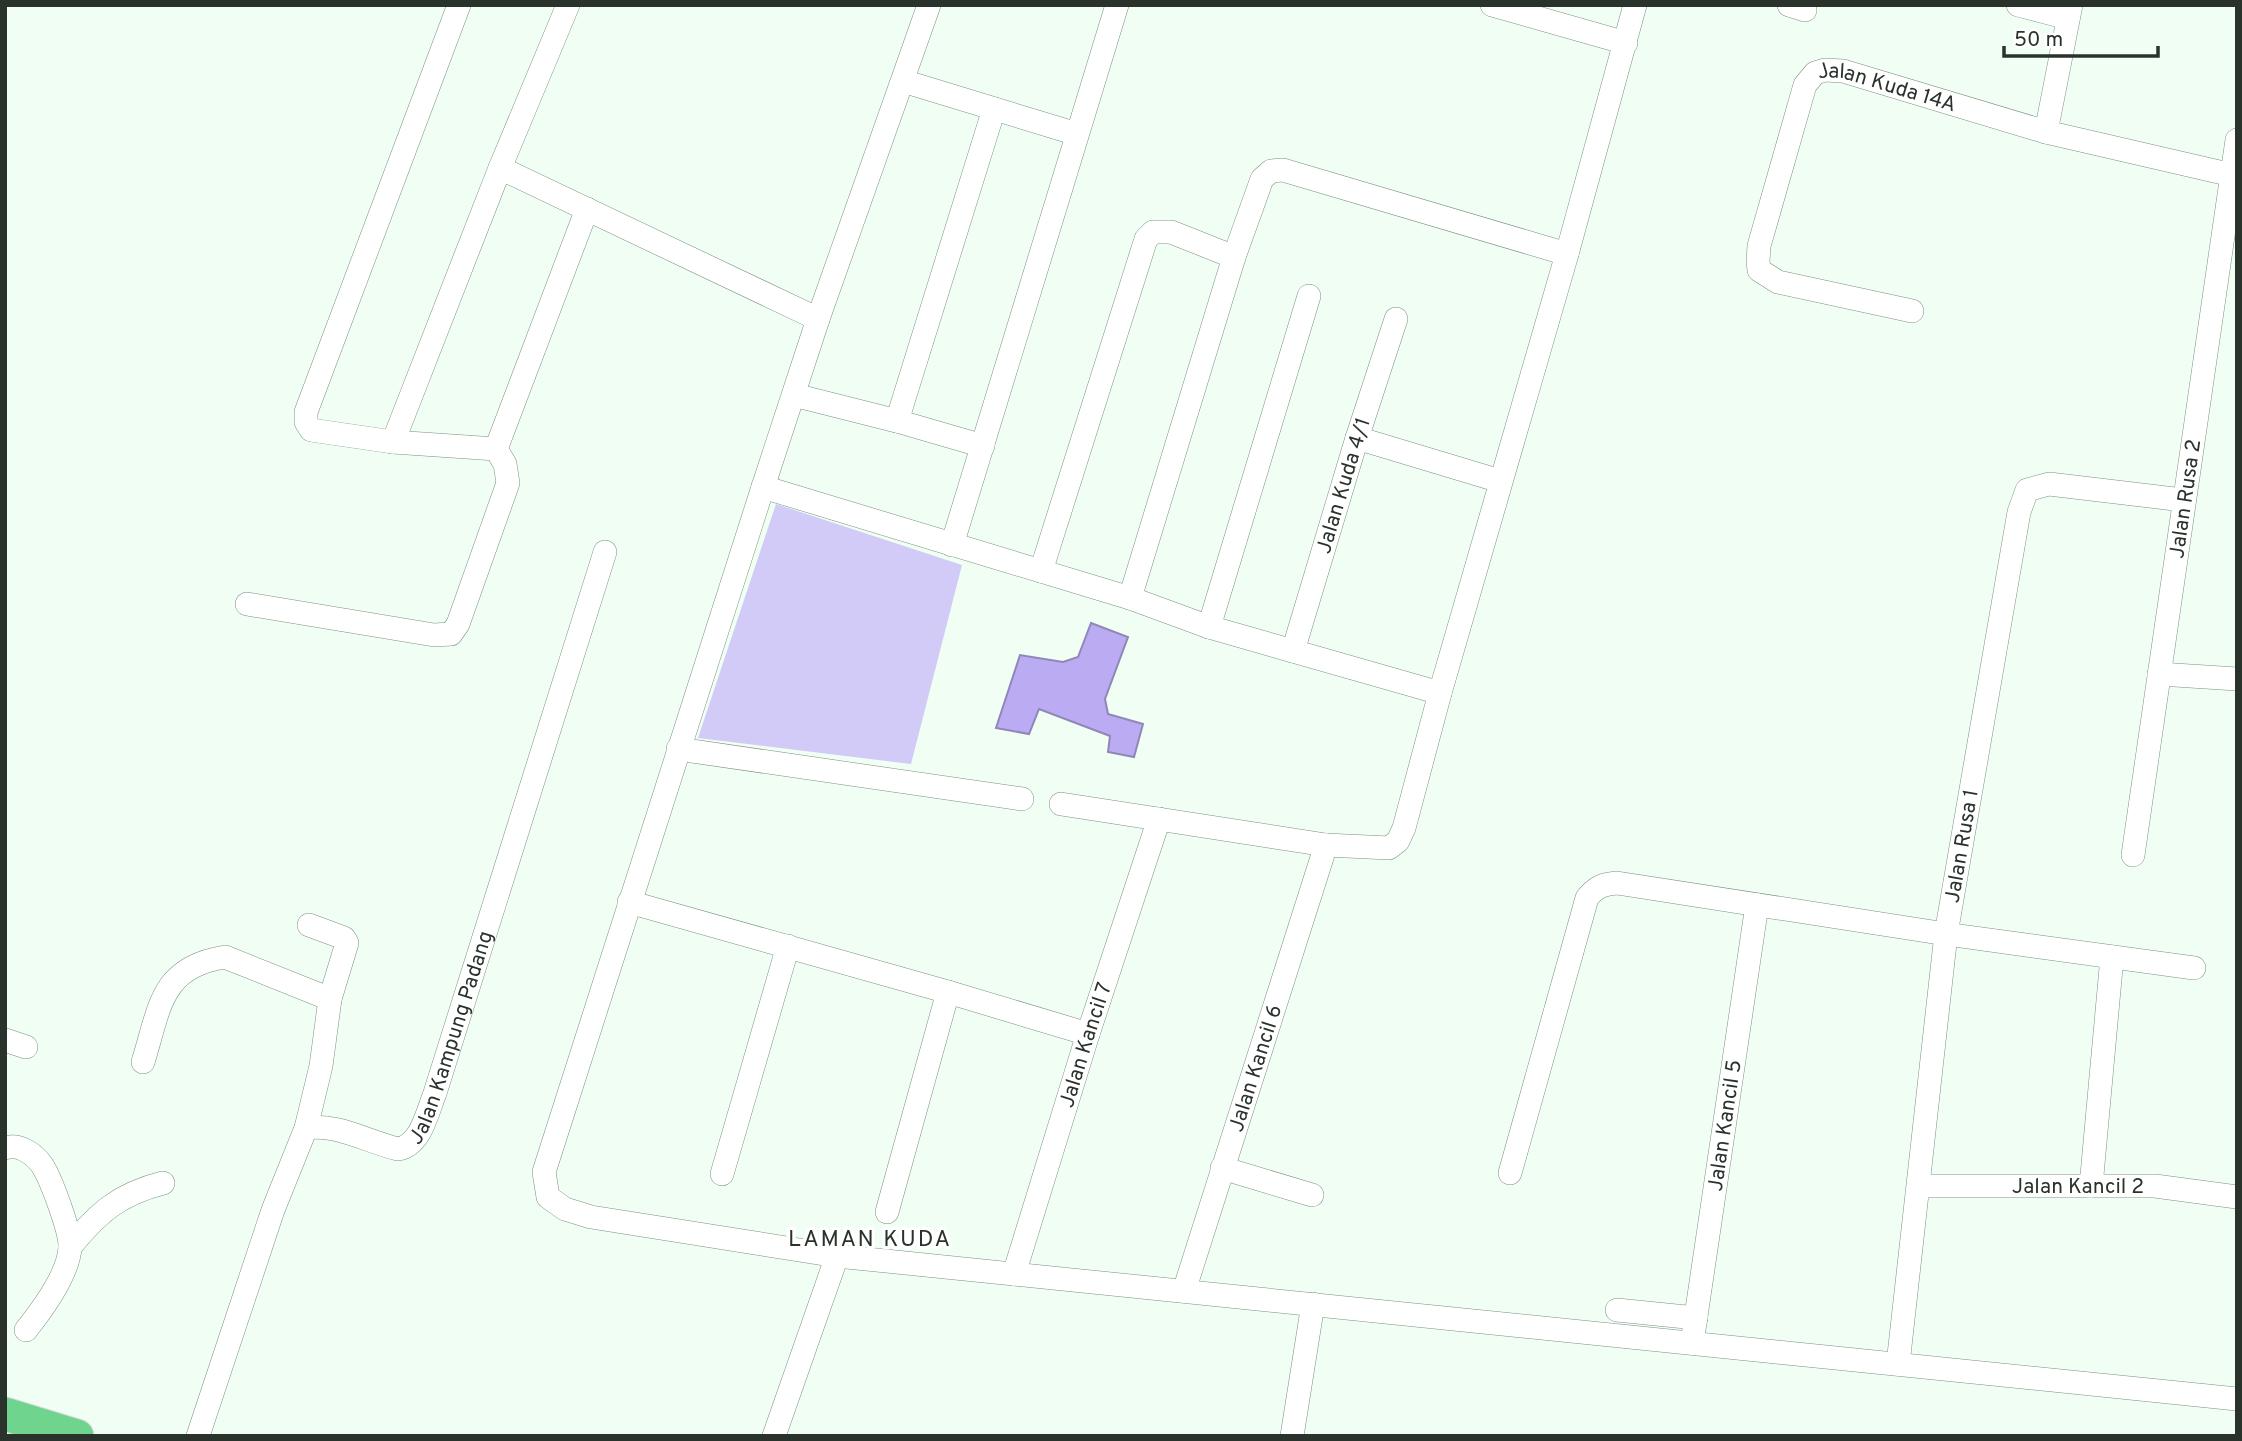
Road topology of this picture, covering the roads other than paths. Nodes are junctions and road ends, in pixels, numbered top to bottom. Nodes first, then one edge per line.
1 (459, 5) edge
2 (568, 5) edge
3 (929, 5) edge
4 (1117, 5) edge
5 (1492, 5) edge
6 (1635, 5) edge
7 (2018, 5) edge
8 (2069, 11) edge
9 (1626, 43) junction
10 (903, 81) junction
11 (994, 109) junction
12 (2046, 132) junction
13 (1077, 134) junction
14 (2237, 140) edge
15 (500, 168) junction
16 (2232, 175) junction
17 (587, 209) junction
18 (1567, 254) junction
19 (1234, 257) junction
20 (1309, 296) dead end
21 (1912, 311) dead end
22 (818, 319) junction
23 (1396, 319) dead end
24 (794, 395) junction
25 (897, 421) junction
26 (1357, 438) junction
27 (393, 442) junction
28 (983, 446) junction
29 (496, 449) junction
30 (1500, 481) junction
31 (763, 487) junction
32 (2183, 499) junction
33 (952, 545) junction
34 (605, 552) dead end
35 (1041, 571) junction
36 (1130, 598) junction
37 (247, 604) dead end
38 (1209, 627) junction
39 (1293, 651) junction
40 (2158, 674) junction
41 (2237, 679) edge
42 (1440, 693) junction
43 (678, 749) junction
44 (1022, 799) dead end
45 (1061, 804) dead end
46 (1159, 819) junction
47 (1326, 845) junction
48 (2133, 855) dead end
49 (629, 902) junction
50 (1757, 905) junction
51 (309, 925) dead end
52 (1946, 934) junction
53 (788, 947) junction
54 (2112, 957) junction
55 (2194, 968) dead end
56 (948, 992) junction
57 (330, 999) junction
58 (1088, 1034) junction
59 (143, 1062) dead end
60 (306, 1128) junction
61 (5, 1149) edge
62 (1222, 1168) junction
63 (1510, 1173) dead end
64 (722, 1174) dead end
65 (163, 1183) dead end
66 (1919, 1186) junction
67 (2091, 1186) junction
68 (1312, 1195) dead end
69 (2237, 1197) edge
70 (887, 1212) dead end
71 (70, 1247) junction
72 (837, 1255) junction
73 (1014, 1274) junction
74 (1184, 1291) junction
75 (1313, 1304) junction
76 (1617, 1310) dead end
77 (1696, 1318) junction
78 (26, 1330) dead end
79 (1692, 1343) junction
80 (1898, 1364) junction
81 (2237, 1399) edge
82 (5, 1408) edge
83 (5, 1414) edge
84 (70, 1433) edge
85 (198, 1436) edge
86 (774, 1436) edge
87 (1292, 1436) edge

1 - 27 street
2 - 15 street
3 - 10 street
4 - 13 street
5 - 9 street
6 - 9 street
7 - 8 street
8 - 12 street
9 - 18 street
10 - 11 street
10 - 22 street
11 - 13 street
11 - 25 street
12 - 16 street, Jalan Kuda 14A
12 - 21 street, Jalan Kuda 14A
13 - 28 street
14 - 16 street, Jalan Rusa 2
15 - 17 street
15 - 27 street
16 - 32 street, Jalan Rusa 2
17 - 22 street
17 - 29 street
18 - 19 street
18 - 30 street
19 - 35 street
19 - 36 street
20 - 38 street
22 - 24 street
23 - 26 street, Jalan Kuda 4/1
24 - 25 street
24 - 31 street
25 - 28 street
26 - 30 street
26 - 39 street, Jalan Kuda 4/1
27 - 29 street
28 - 33 street
29 - 37 street
30 - 42 street
31 - 33 street
31 - 43 street
32 - 40 street, Jalan Rusa 2
32 - 52 street, Jalan Rusa 1
33 - 35 street
34 - 60 street, Jalan Kampung Padang
35 - 36 street
36 - 38 street
38 - 39 street
39 - 42 street
40 - 41 street
40 - 48 street, Jalan Rusa 2
42 - 47 street
43 - 44 street
43 - 49 street
45 - 46 street
46 - 47 street
46 - 58 street, Jalan Kancil 7
47 - 62 street, Jalan Kancil 6
49 - 53 street
49 - 72 street
50 - 52 street
50 - 63 street
50 - 77 street, Jalan Kancil 5
51 - 57 street
52 - 54 street
52 - 66 street, Jalan Rusa 1
53 - 56 street
53 - 64 street
54 - 55 street
54 - 67 street
56 - 58 street
56 - 70 street
57 - 59 street
57 - 60 street
58 - 73 street, Jalan Kancil 7
60 - 85 street
61 - 71 street
62 - 68 street
62 - 74 street, Jalan Kancil 6
65 - 71 street
66 - 67 street, Jalan Kancil 2
66 - 80 street, Jalan Rusa 1
67 - 69 street, Jalan Kancil 2
71 - 78 street
72 - 73 street
72 - 86 street
73 - 74 street
74 - 75 street
75 - 79 street
75 - 87 street
76 - 77 street
77 - 79 street, Jalan Kancil 5
79 - 80 street
80 - 81 street
82 - 84 highway
83 - 84 highway

